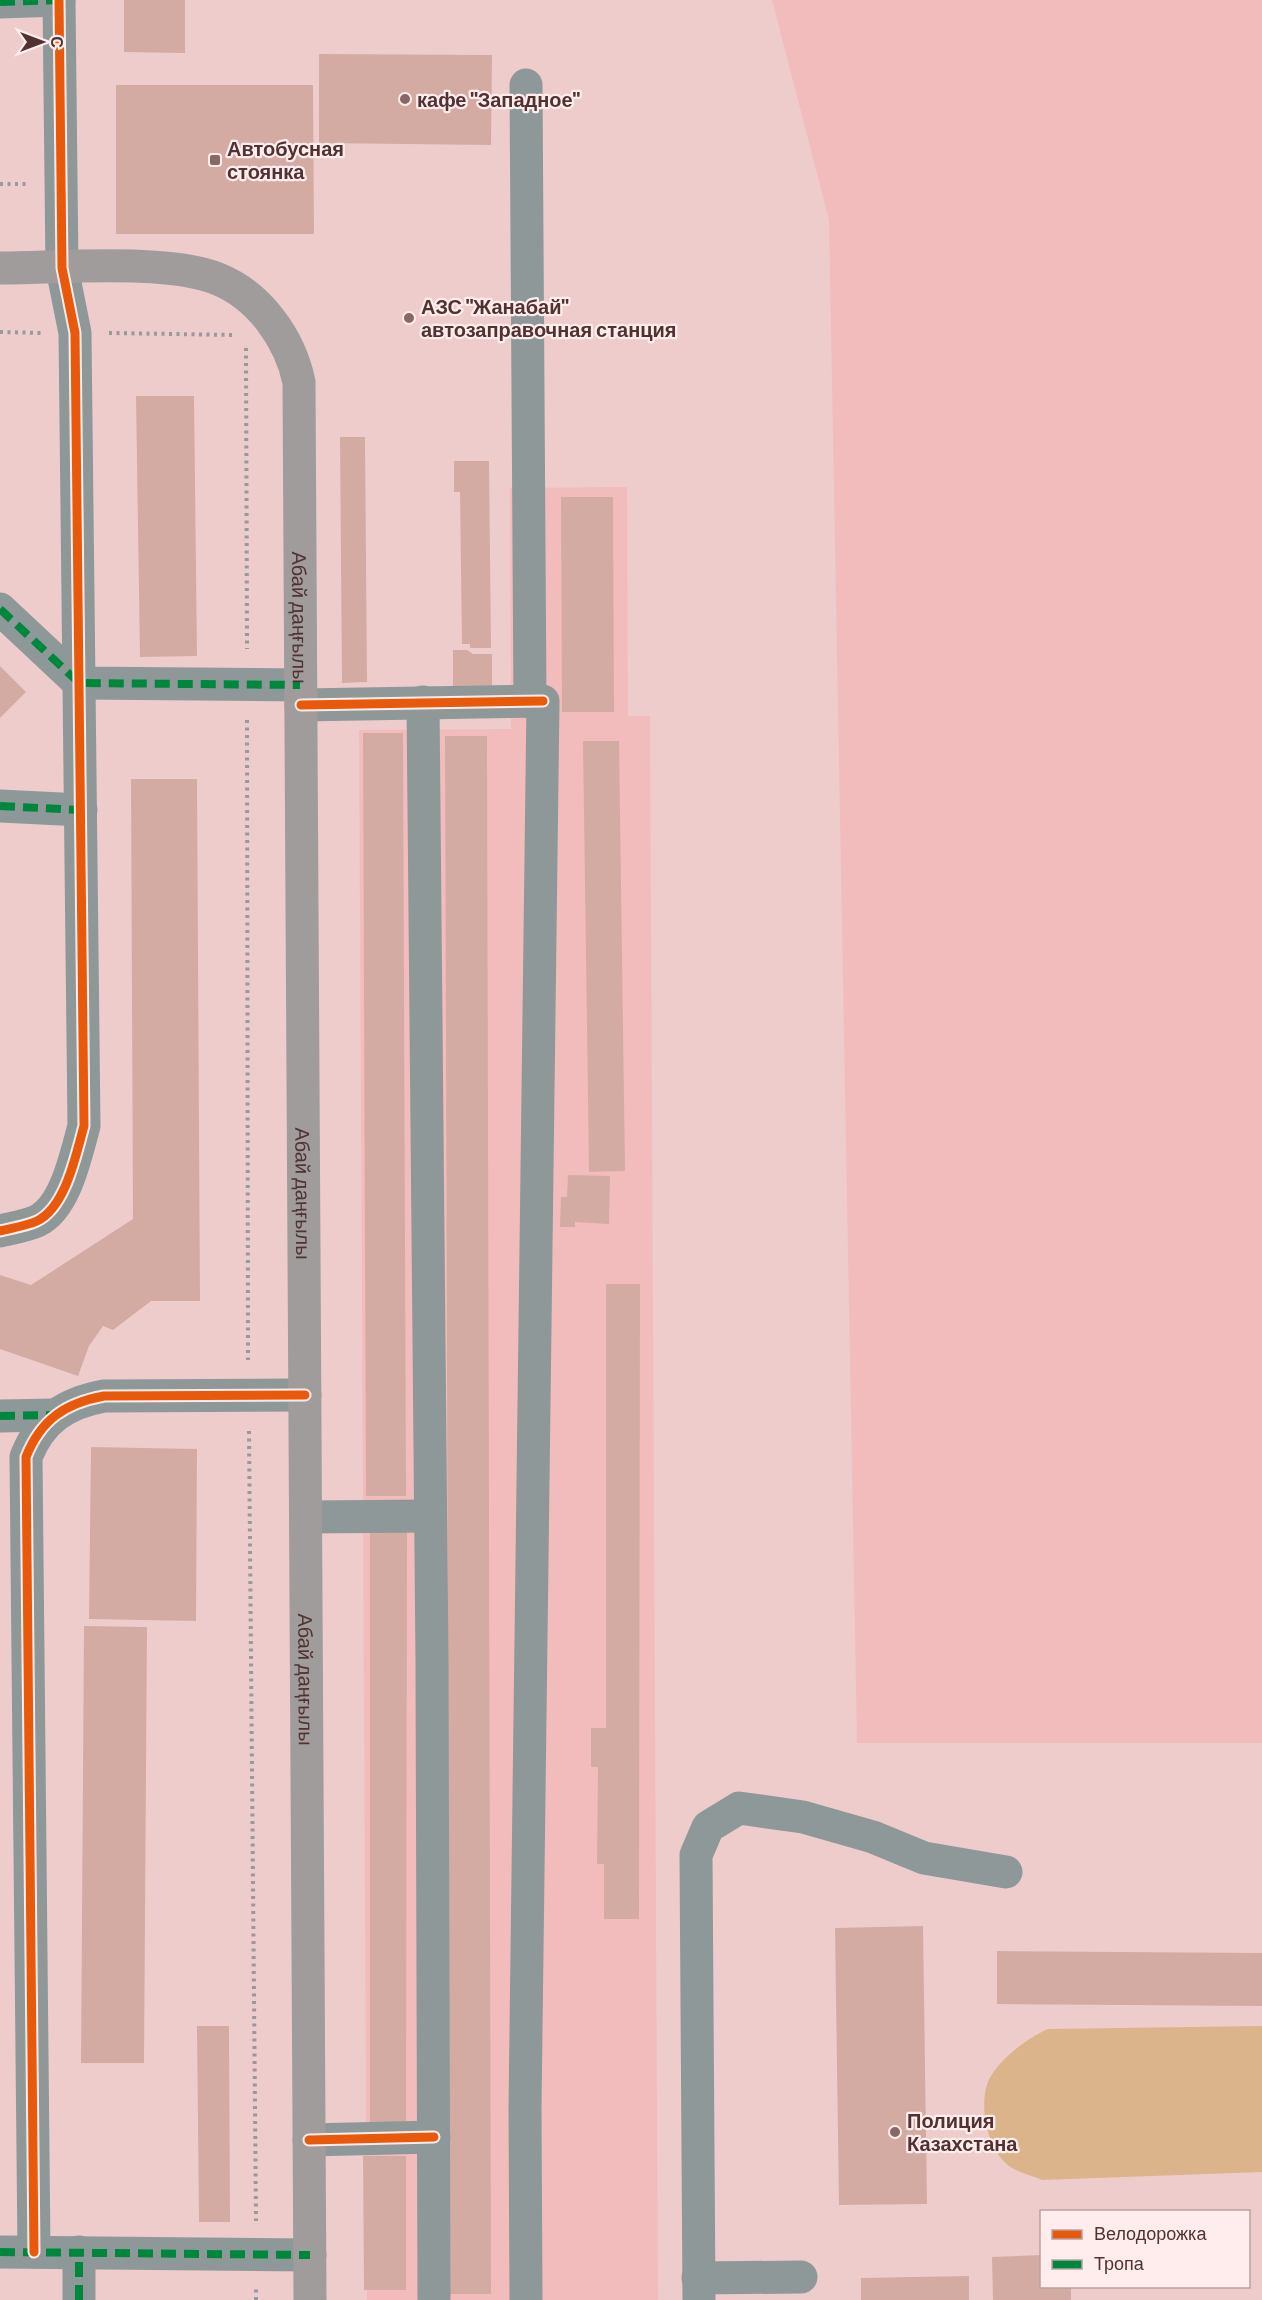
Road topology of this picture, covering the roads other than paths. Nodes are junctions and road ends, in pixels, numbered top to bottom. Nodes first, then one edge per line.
1 (59, 0) edge
2 (0, 2) edge
3 (526, 85) dead end
4 (0, 268) edge
5 (62, 268) junction
6 (0, 609) edge
7 (79, 683) junction
8 (301, 695) junction
9 (536, 701) junction
10 (423, 702) junction
11 (0, 807) edge
12 (81, 810) junction
13 (0, 1231) edge
14 (305, 1395) junction
15 (54, 1415) junction
16 (0, 1416) edge
17 (430, 1516) junction
18 (306, 1517) junction
19 (1006, 1872) dead end
20 (434, 2137) junction
21 (309, 2140) junction
22 (0, 2252) edge
23 (34, 2252) junction
24 (80, 2252) junction
25 (310, 2255) junction
26 (801, 2277) dead end
27 (698, 2289) edge
28 (79, 2300) edge
29 (310, 2300) edge
30 (434, 2300) edge
31 (526, 2300) edge

1 - 2 street
1 - 5 street
3 - 9 street
4 - 5 main road, Абай даңғылы
5 - 7 street
5 - 8 main road, Абай даңғылы
6 - 7 street
7 - 8 street
7 - 12 street
8 - 10 street
8 - 14 main road, Абай даңғылы
9 - 10 street
9 - 31 street
10 - 17 street
11 - 12 street
12 - 13 street
14 - 15 street
14 - 18 main road, Абай даңғылы
15 - 16 street
15 - 23 street
17 - 18 street
17 - 20 street
18 - 21 main road, Абай даңғылы
19 - 27 street
20 - 21 street
20 - 30 street
21 - 25 main road, Абай даңғылы
22 - 23 street
23 - 24 street
24 - 25 street
24 - 28 street
25 - 29 main road, Абай даңғылы
26 - 27 street

